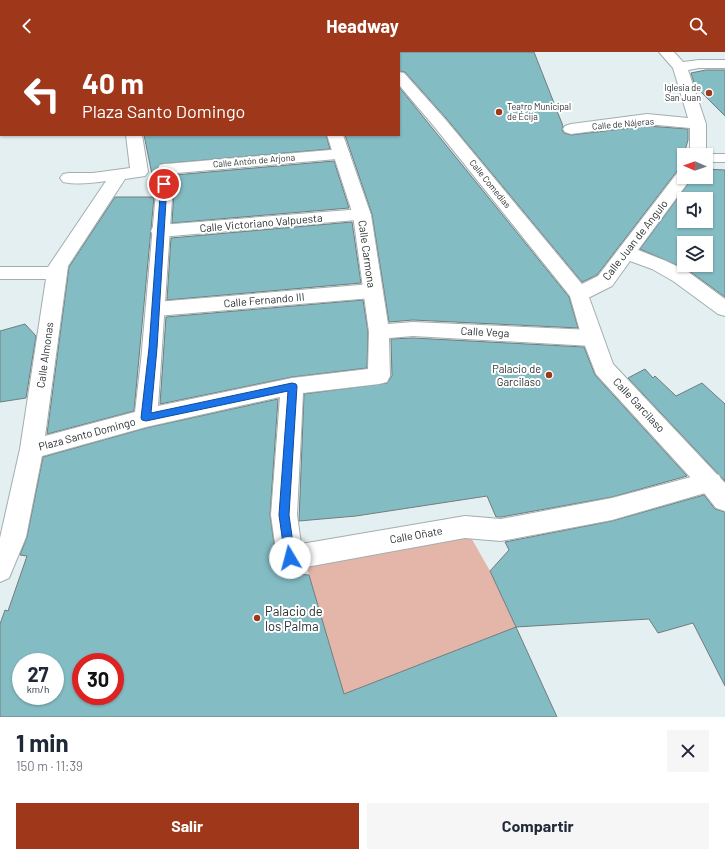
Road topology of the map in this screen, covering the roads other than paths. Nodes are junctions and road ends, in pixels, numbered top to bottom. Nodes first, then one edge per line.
1 (666, 52) edge
2 (725, 64) edge
3 (680, 67) junction
4 (400, 77) edge
5 (698, 124) junction
6 (571, 129) dead end
7 (134, 136) edge
8 (335, 136) edge
9 (698, 148) edge
10 (342, 154) junction
11 (713, 158) edge
12 (725, 158) edge
13 (129, 173) junction
14 (69, 178) dead end
15 (678, 184) edge
16 (362, 216) junction
17 (160, 231) junction
18 (627, 253) junction
19 (0, 273) edge
20 (57, 273) junction
21 (372, 291) junction
22 (579, 294) junction
23 (725, 309) edge
24 (156, 310) junction
25 (378, 332) junction
26 (592, 338) junction
27 (379, 376) joint
28 (292, 386) junction
29 (146, 418) junction
30 (32, 449) junction
31 (718, 491) edge
32 (8, 524) edge
33 (0, 570) edge

1 - 3 street
2 - 3 street
3 - 5 street
4 - 22 street, Calle Comedias
5 - 6 street, Calle de Nájeras
5 - 9 street
7 - 13 street
8 - 10 street, Calle Carmona
10 - 16 street, Calle Carmona
10 - 17 street, Calle Antón de Arjona
11 - 12 lane
13 - 14 street
13 - 20 street, Calle Almonas
15 - 18 street, Calle Juan de Angulo
16 - 17 street, Calle Victoriano Valpuesta
16 - 21 street, Calle Carmona
17 - 24 street
18 - 22 street, Calle Juan de Angulo
18 - 23 street
19 - 20 street
20 - 30 street, Calle Almonas
21 - 24 street, Calle Fernando III
21 - 25 street, Calle Carmona
22 - 26 street, Calle Garcilaso
24 - 29 street
25 - 26 street, Calle Vega
25 - 27 street, Calle Carmona
26 - 31 street, Calle Garcilaso
27 - 28 street, Plaza Santo Domingo
28 - 29 street, Plaza Santo Domingo
28 - 31 street, Calle Oñate
29 - 30 street, Plaza Santo Domingo
30 - 32 street, Calle Almonas
32 - 33 street, Calle Almonas

